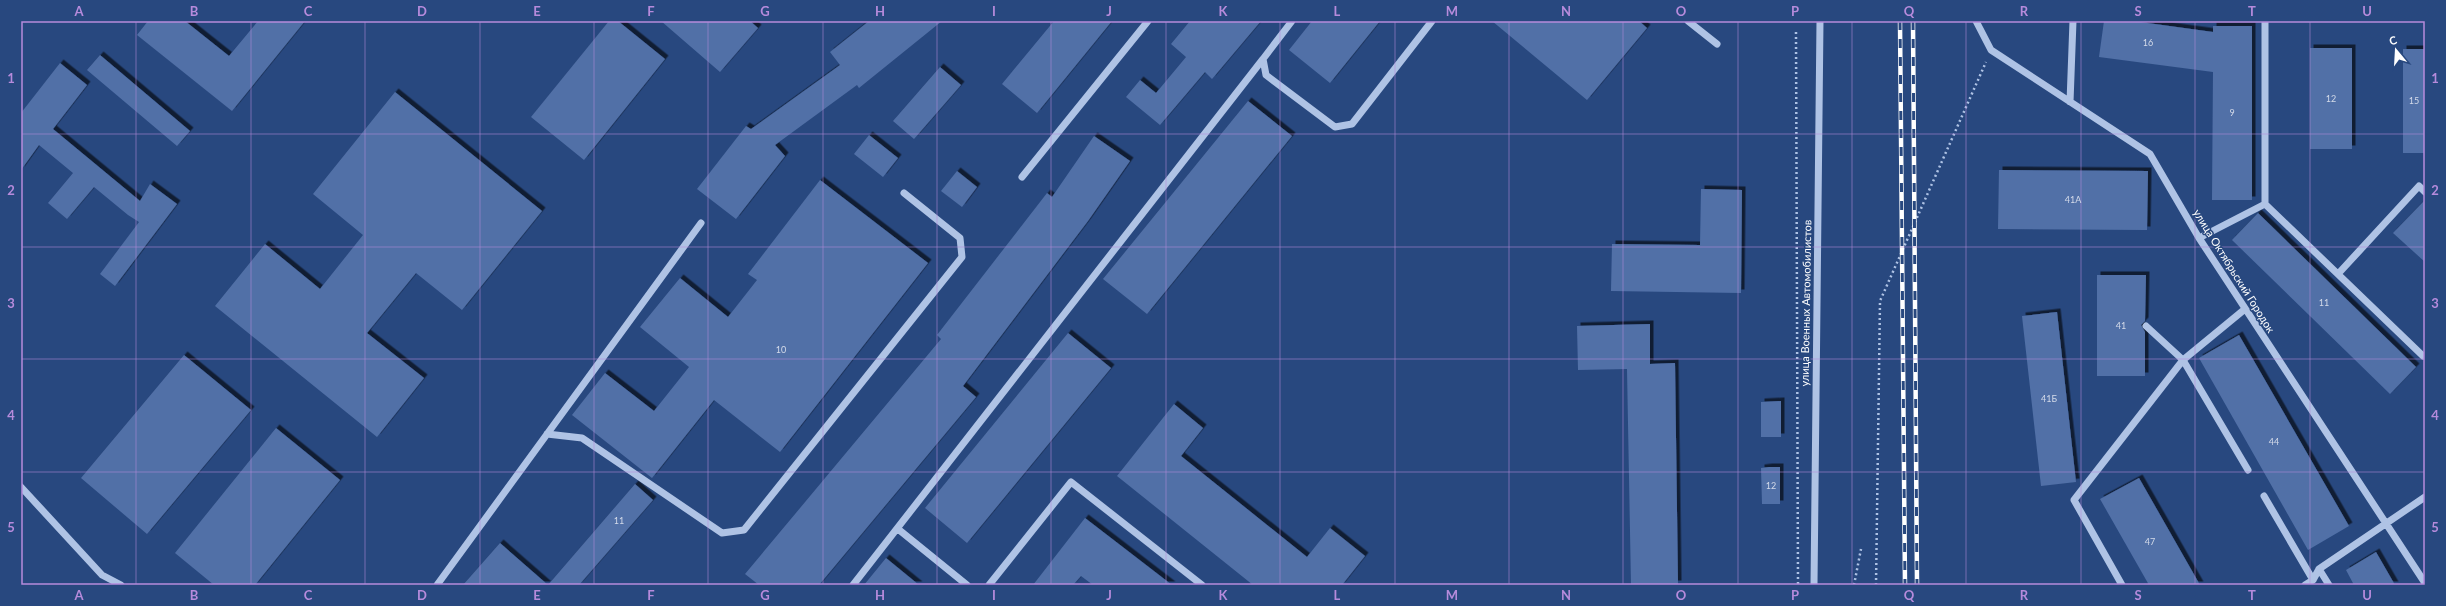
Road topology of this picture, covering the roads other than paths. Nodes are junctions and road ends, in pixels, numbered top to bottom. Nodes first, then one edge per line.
1 (1148, 21) edge
2 (1292, 21) edge
3 (1432, 21) edge
4 (1688, 21) edge
5 (1820, 21) edge
6 (1976, 21) edge
7 (2072, 21) edge
8 (2265, 21) edge
9 (1717, 44) dead end
10 (1263, 59) junction
11 (2070, 102) junction
12 (1022, 177) dead end
13 (2425, 192) edge
14 (904, 193) dead end
15 (2265, 204) junction
16 (701, 223) dead end
17 (2199, 238) junction
18 (2338, 274) junction
19 (2245, 309) junction
20 (2146, 326) dead end
21 (2424, 356) dead end
22 (2183, 360) junction
23 (547, 434) junction
24 (2248, 470) dead end
25 (21, 487) edge
26 (2264, 496) dead end
27 (2425, 497) edge
28 (2385, 524) junction
29 (898, 529) junction
30 (2319, 569) junction
31 (2313, 580) junction
32 (2425, 583) edge
33 (121, 585) edge
34 (437, 585) edge
35 (853, 585) edge
36 (967, 585) edge
37 (989, 585) edge
38 (1202, 585) edge
39 (1814, 585) edge
40 (2122, 585) edge
41 (2304, 585) edge
42 (2329, 585) edge

1 - 12 street
2 - 10 street
3 - 10 street
4 - 9 street
5 - 39 street, улица Военных Автомобилистов
6 - 11 street, улица Октябрьский Городок
7 - 11 street
8 - 15 street
10 - 29 street
11 - 17 street, улица Октябрьский Городок
13 - 18 street
14 - 23 street
15 - 17 street
15 - 18 street
16 - 23 street
17 - 19 street, улица Октябрьский Городок
18 - 21 street
19 - 22 street
19 - 28 street, улица Октябрьский Городок
20 - 22 street
22 - 24 street
22 - 40 street
23 - 34 street
25 - 33 street
26 - 31 street
27 - 28 street
28 - 30 street
28 - 32 street, улица Октябрьский Городок
29 - 35 street
29 - 36 street
30 - 31 street
30 - 42 street
31 - 41 street
37 - 38 street

